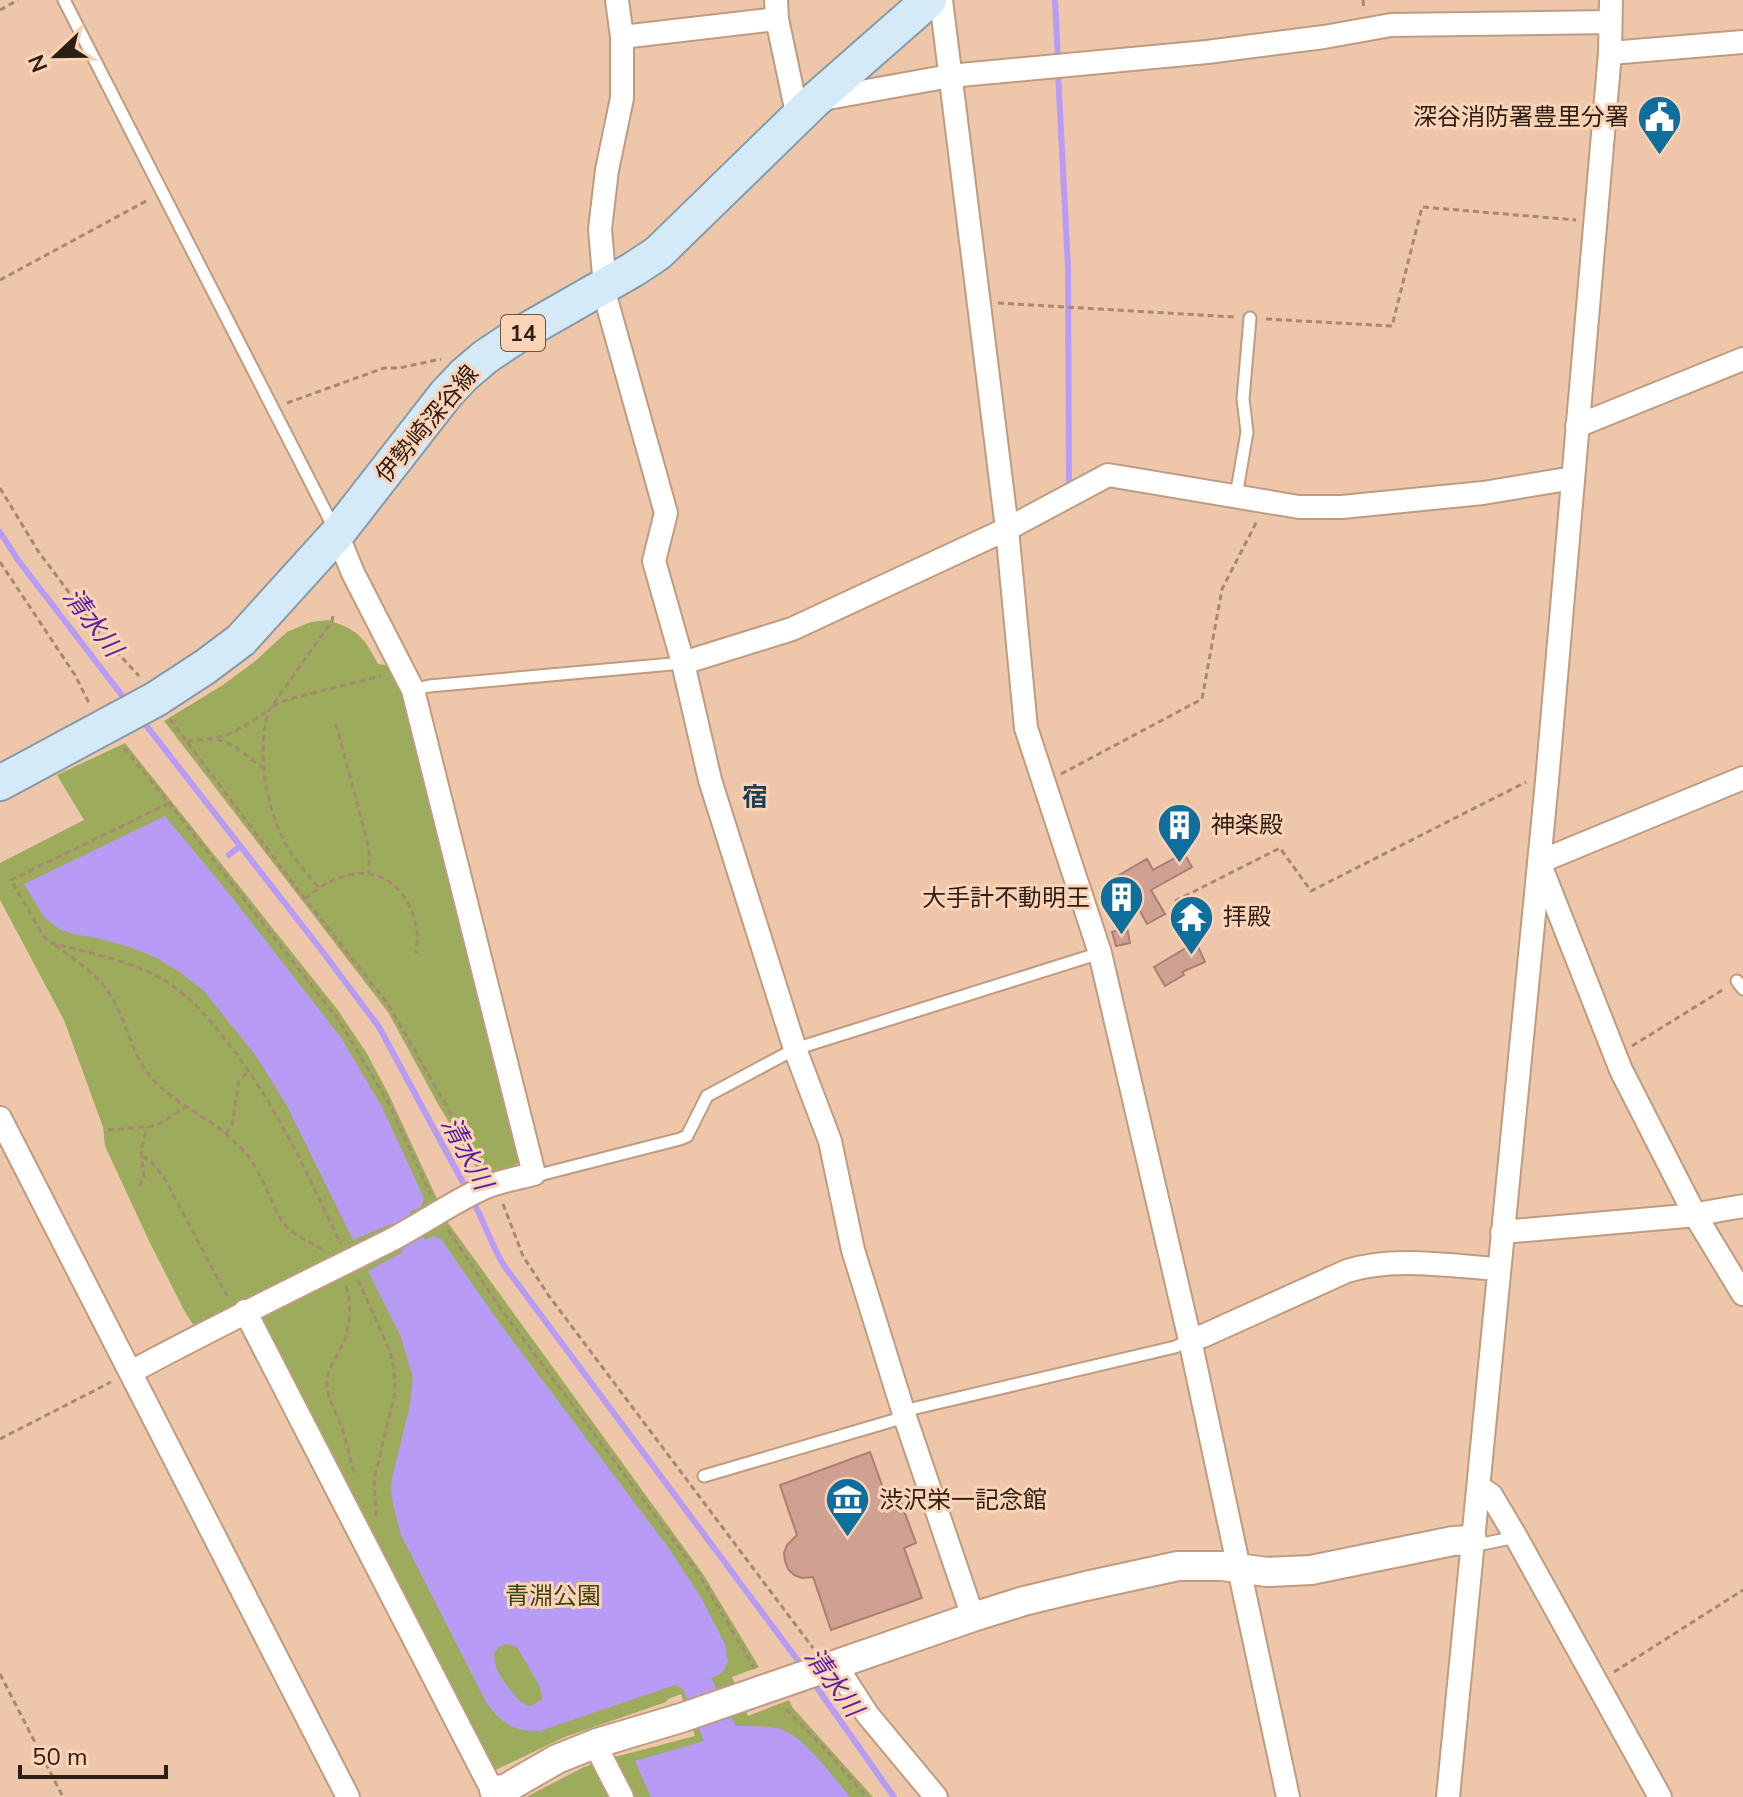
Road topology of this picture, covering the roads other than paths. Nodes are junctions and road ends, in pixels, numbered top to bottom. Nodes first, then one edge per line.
1 (64, 0) edge
2 (617, 0) edge
3 (929, 0) edge
4 (941, 0) edge
5 (776, 10) edge
6 (1611, 11) edge
7 (622, 37) junction
8 (1743, 42) edge
9 (1610, 53) junction
10 (950, 76) junction
11 (806, 109) junction
12 (604, 286) junction
13 (1250, 318) road end
14 (1743, 359) edge
15 (1577, 426) junction
16 (1573, 478) junction
17 (1236, 496) junction
18 (1007, 529) junction
19 (337, 534) junction
20 (683, 663) junction
21 (413, 690) junction
22 (1743, 778) edge
23 (0, 783) edge
24 (1539, 862) junction
25 (1100, 953) junction
26 (795, 1049) junction
27 (0, 1118) edge
28 (534, 1174) junction
29 (1743, 1206) edge
30 (1695, 1215) junction
31 (1502, 1232) junction
32 (1498, 1269) junction
33 (1743, 1294) edge
34 (245, 1311) junction
35 (1190, 1340) junction
36 (131, 1372) junction
37 (904, 1414) junction
38 (704, 1476) dead end
39 (1479, 1487) junction
40 (1516, 1537) junction
41 (1472, 1540) junction
42 (1240, 1569) junction
43 (973, 1617) junction
44 (825, 1662) junction
45 (597, 1743) junction
46 (494, 1790) joint
47 (348, 1797) edge
48 (622, 1797) edge
49 (936, 1797) edge
50 (1288, 1797) edge
51 (1448, 1797) edge
52 (1660, 1797) edge

1 - 19 lane
2 - 7 street
3 - 11 main road, 伊勢崎深谷線 / 14
4 - 10 street
5 - 7 street
5 - 11 street
6 - 9 street
6 - 10 street
7 - 12 street
8 - 9 street
9 - 15 street
10 - 11 street
10 - 18 street
11 - 12 main road, 伊勢崎深谷線 / 14
12 - 19 main road, 伊勢崎深谷線 / 14
12 - 20 street
13 - 17 lane
14 - 15 street
15 - 16 street
16 - 17 street
16 - 24 street
17 - 18 street
18 - 20 street
18 - 25 street
19 - 21 street
19 - 23 main road, 伊勢崎深谷線 / 14
20 - 21 lane
20 - 26 street
21 - 28 street
22 - 24 street
24 - 30 street
24 - 31 street
25 - 26 lane
25 - 35 street
26 - 28 lane
26 - 37 street
27 - 36 street
28 - 34 street
29 - 30 street
30 - 31 street
30 - 33 street
31 - 32 street
32 - 35 street
32 - 39 street
34 - 36 street
34 - 46 street
35 - 37 lane
35 - 42 street
36 - 47 street
37 - 38 lane
37 - 43 street
39 - 40 street
39 - 41 street
40 - 41 lane
40 - 52 street
41 - 42 street
41 - 51 street
42 - 43 street
42 - 50 street
43 - 44 street
44 - 45 street
44 - 49 street
45 - 46 street
45 - 48 street

